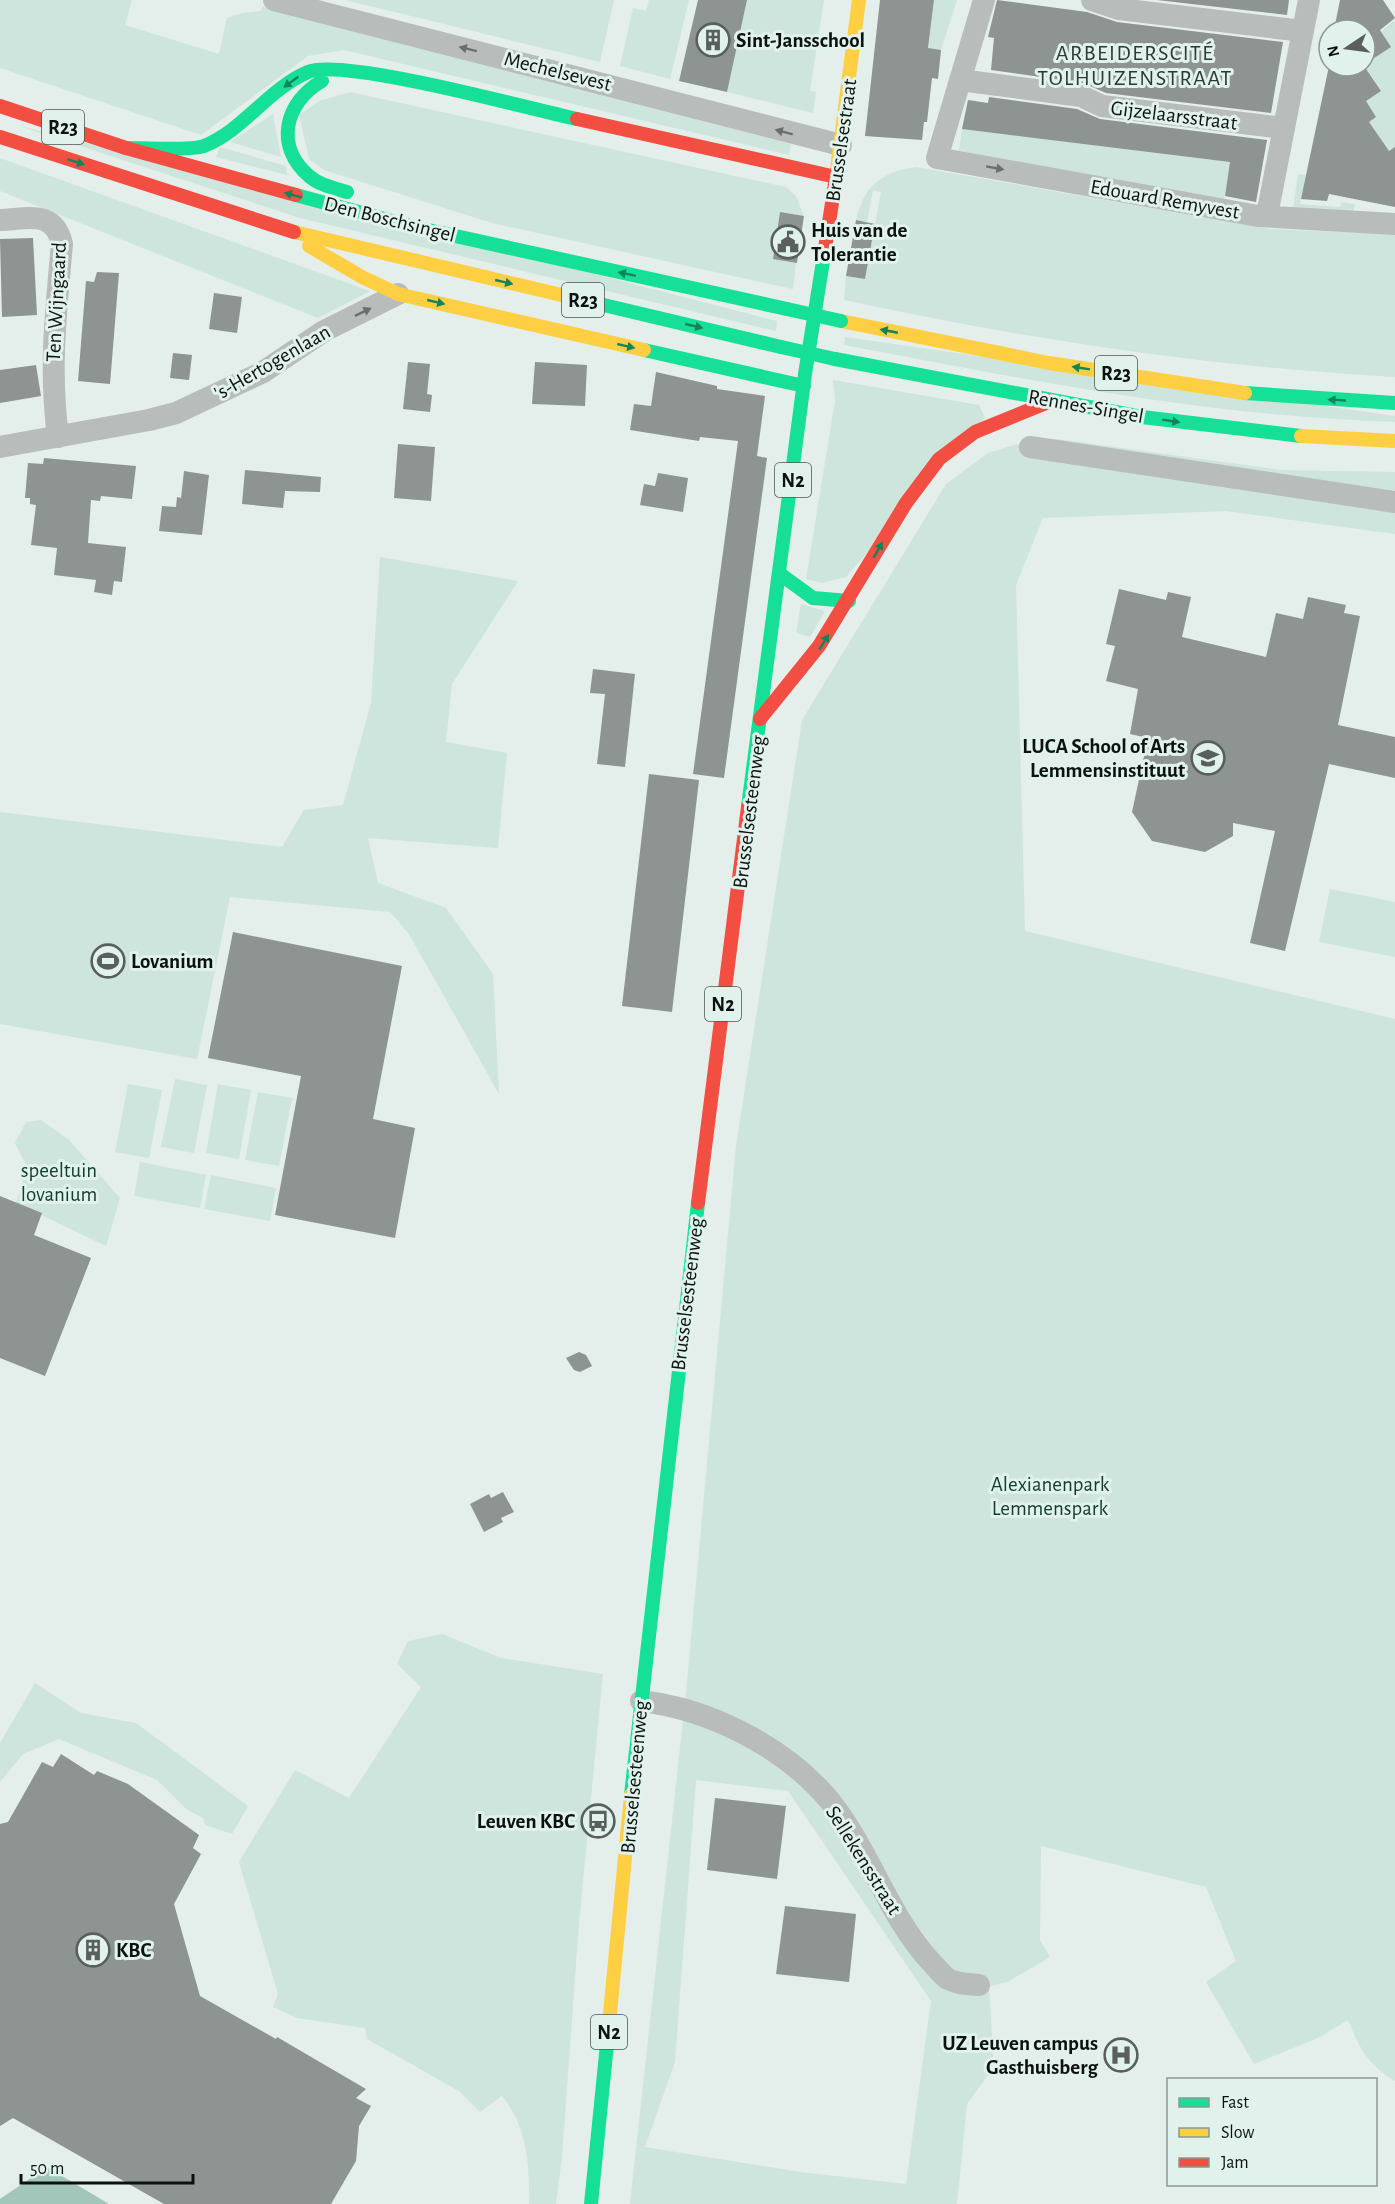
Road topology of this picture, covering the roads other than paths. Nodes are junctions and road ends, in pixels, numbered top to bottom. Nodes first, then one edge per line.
1 (274, 0) edge
2 (859, 0) edge
3 (984, 0) edge
4 (1092, 0) edge
5 (1309, 0) edge
6 (1303, 32) junction
7 (346, 71) junction
8 (960, 80) junction
9 (0, 106) edge
10 (1283, 128) junction
11 (0, 137) edge
12 (841, 145) junction
13 (126, 148) junction
14 (836, 177) junction
15 (365, 198) dead end
16 (385, 204) dead end
17 (1267, 215) junction
18 (0, 220) edge
19 (1395, 224) edge
20 (410, 226) junction
21 (279, 228) junction
22 (398, 294) junction
23 (787, 309) joint
24 (781, 347) joint
25 (804, 386) junction
26 (1051, 401) junction
27 (1395, 403) edge
28 (58, 437) junction
29 (1395, 441) edge
30 (0, 447) edge
31 (1030, 447) dead end
32 (1395, 502) edge
33 (780, 574) junction
34 (849, 601) junction
35 (760, 719) junction
36 (641, 1701) junction
37 (979, 1985) dead end
38 (591, 2204) edge

12 -> 1 street, Mechelsevest
2 - 12 main road, Brusselsestraat
3 - 8 street
4 - 6 street
5 - 6 street
6 - 10 street
7 -> 13 main road
7 - 14 main road
7 - 15 main road
8 - 10 street, Gijzelaarsstraat
8 -> 17 street, Edouard Remyvest
9 - 13 main road, Den Boschsingel / R23
10 - 17 street
11 -> 21 main road, Den Boschsingel / R23
12 - 14 main road, Brusselsestraat
20 -> 13 main road, Den Boschsingel / R23
14 - 25 main road, Brusselsestraat / N2
16 - 20 main road
17 - 19 street, Edouard Remyvest
18 - 28 street, Ten Wijngaard
23 -> 20 main road, Den Boschsingel / R23
21 - 22 main road
21 -> 24 main road, Den Boschsingel / R23
22 -> 25 main road
28 -> 22 street, 's-Hertogenlaan
27 -> 23 main road, Rennes-Singel / R23, bridge
24 - 26 main road, Rennes-Singel / R23, bridge
25 - 33 main road, Brusselsesteenweg / N2
26 -> 29 main road, Rennes-Singel / R23
34 -> 26 main road
28 - 30 street, 's-Hertogenlaan
31 - 32 street
33 - 34 main road
33 - 35 main road, Brusselsesteenweg / N2
35 -> 34 main road
35 - 36 main road, Brusselsesteenweg / N2
36 - 37 street, Sellekensstraat
36 - 38 main road, Brusselsesteenweg / N2

